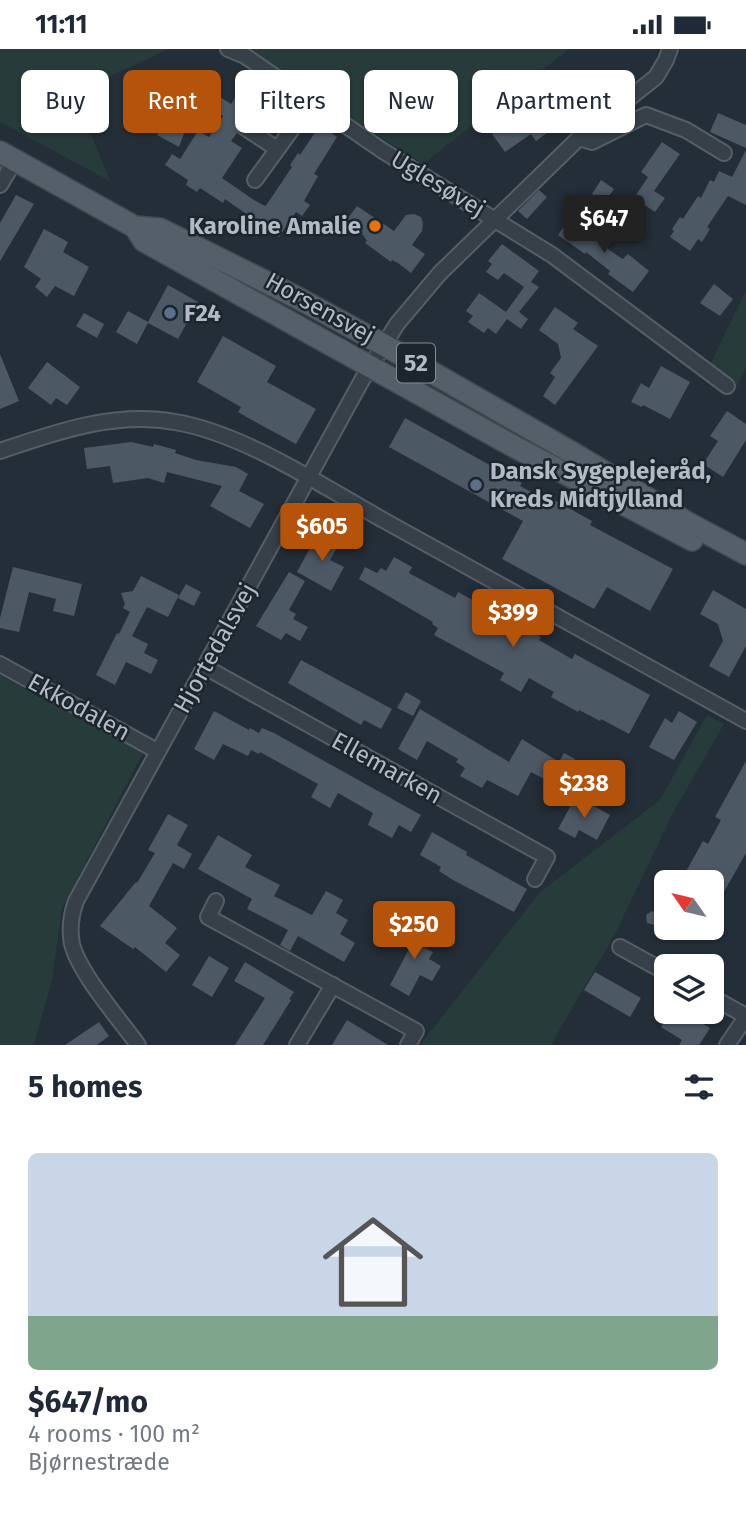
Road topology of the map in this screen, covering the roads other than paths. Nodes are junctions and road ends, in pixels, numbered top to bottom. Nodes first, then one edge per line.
1 (228, 49) edge
2 (670, 49) edge
3 (265, 70) edge
4 (350, 129) edge
5 (253, 133) edge
6 (289, 133) edge
7 (579, 138) junction
8 (277, 149) junction
9 (724, 153) dead end
10 (7, 156) edge
11 (255, 180) dead end
12 (0, 185) edge
13 (495, 218) junction
14 (377, 355) junction
15 (727, 386) dead end
16 (0, 451) edge
17 (309, 479) junction
18 (746, 554) edge
19 (746, 568) edge
20 (0, 664) edge
21 (205, 667) junction
22 (746, 721) edge
23 (157, 751) junction
24 (535, 879) dead end
25 (216, 901) dead end
26 (620, 947) dead end
27 (654, 966) edge
28 (333, 985) junction
29 (724, 1004) edge
30 (746, 1016) edge
31 (138, 1045) edge
32 (297, 1045) edge
33 (408, 1045) edge
34 (727, 1045) edge

1 - 3 street, Uglesøvej
2 - 7 street, Uglesøvej
4 - 13 street, Uglesøvej
5 - 8 street
6 - 8 street
7 - 9 street
7 - 13 street, Uglesøvej
8 - 11 street
10 - 12 street
10 - 14 main road, Horsensvej / 52
13 - 14 street, Uglesøvej
13 - 15 street
14 - 17 street, Hjortedalsvej
14 - 18 main road, Horsensvej / 52
14 - 19 main road, Horsensvej / 52
16 - 17 street
17 - 21 street, Hjortedalsvej
17 - 22 street
20 - 23 street, Ekkodalen
21 - 23 street, Hjortedalsvej
21 - 24 street, Ellemarken
23 - 31 street, Hjortedalsvej
25 - 28 street
26 - 27 street
28 - 32 street
28 - 33 street
29 - 30 street
30 - 34 street

